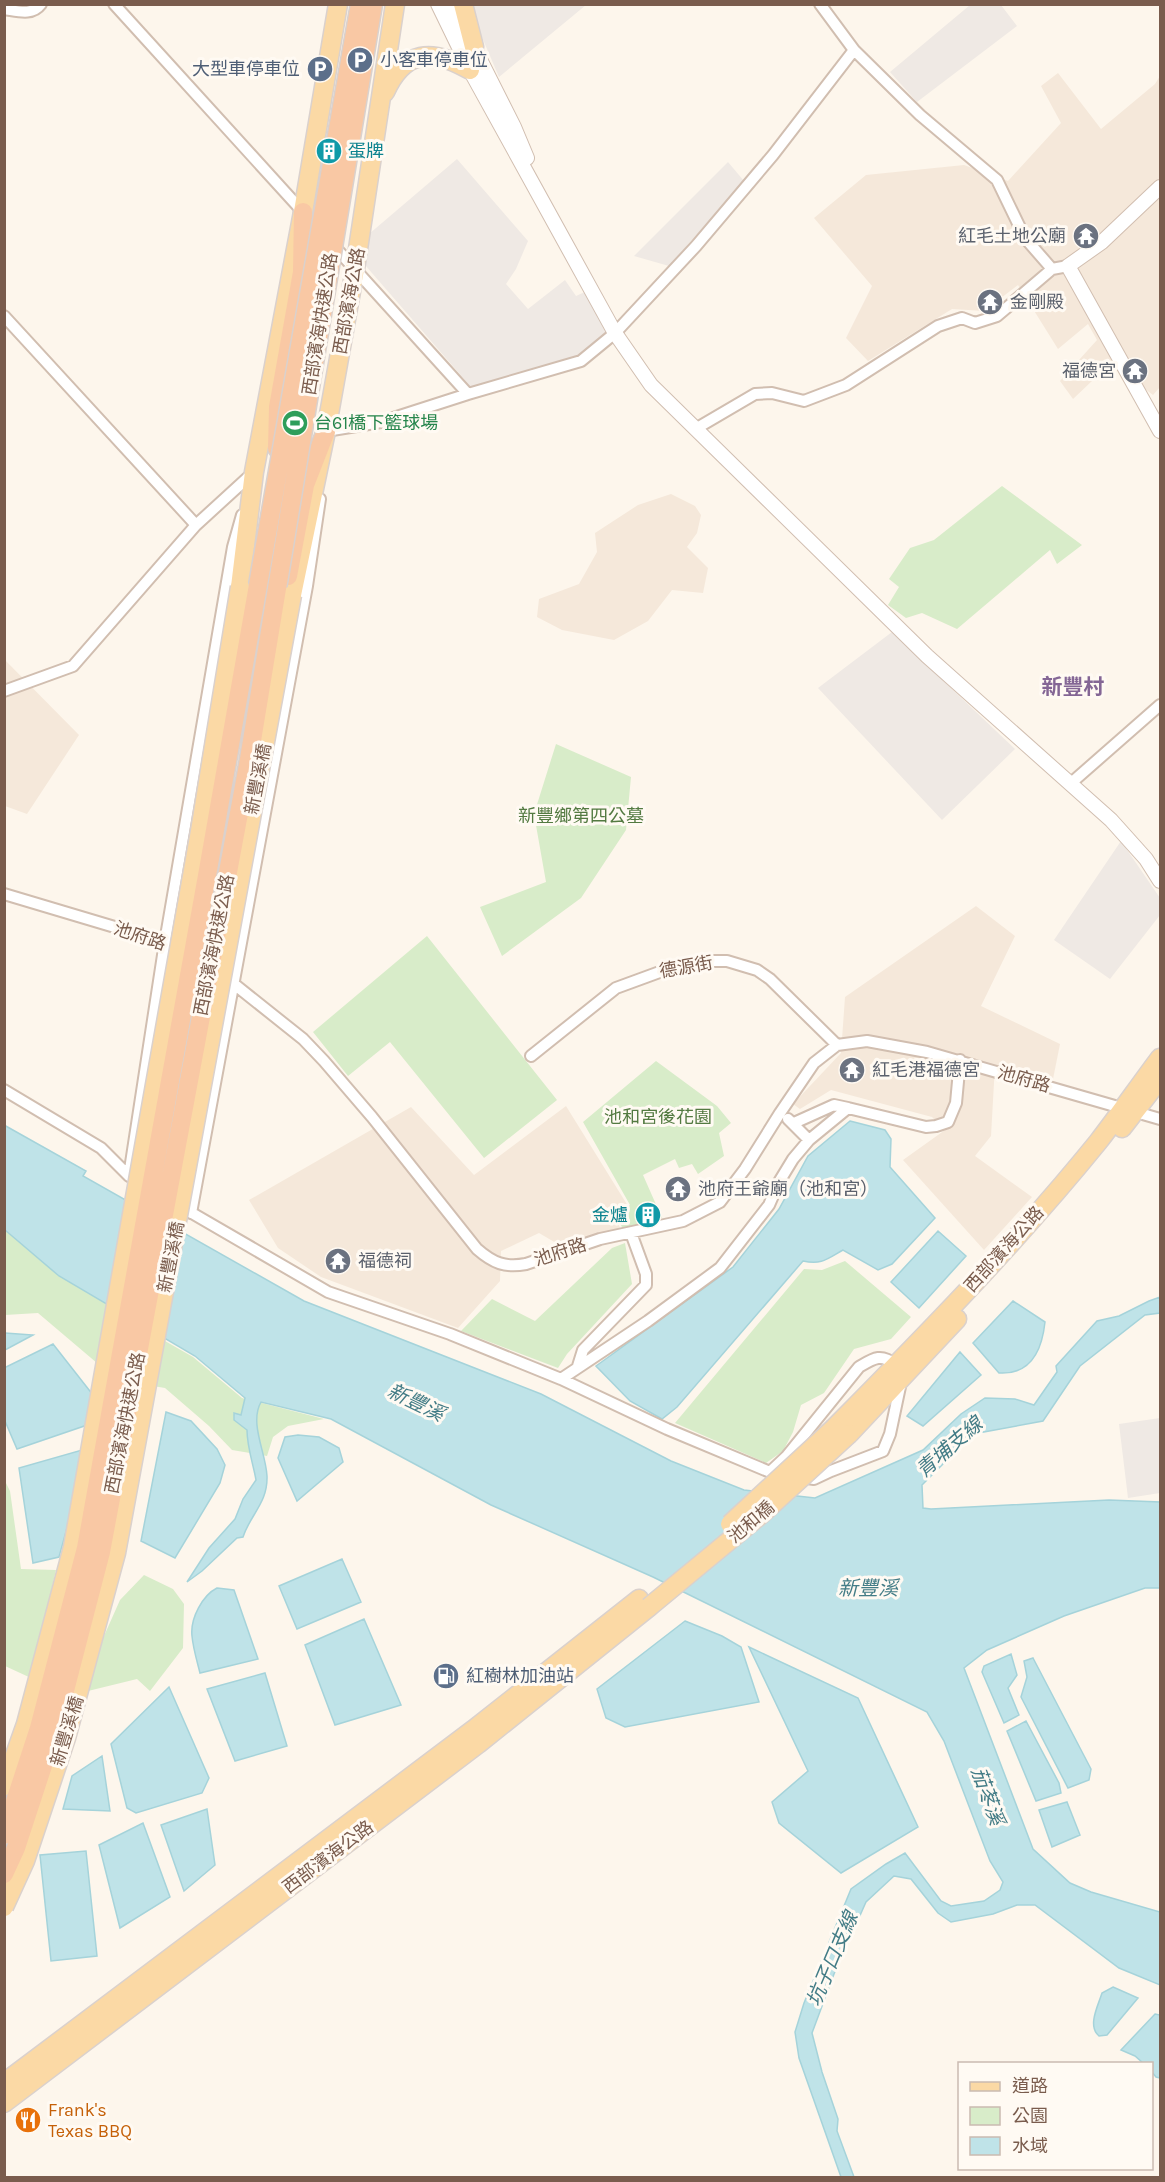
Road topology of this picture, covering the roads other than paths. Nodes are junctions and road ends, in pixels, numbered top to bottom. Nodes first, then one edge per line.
1 (41, 4) edge
2 (114, 4) edge
3 (338, 4) edge
4 (360, 4) edge
5 (373, 4) edge
6 (395, 4) edge
7 (438, 4) edge
8 (452, 4) edge
9 (463, 4) edge
10 (820, 4) edge
11 (4, 9) edge
12 (474, 47) junction
13 (854, 50) junction
14 (470, 70) junction
15 (377, 110) junction
16 (1161, 187) edge
17 (303, 212) junction
18 (554, 221) junction
19 (1068, 266) junction
20 (355, 269) junction
21 (1052, 269) junction
22 (4, 316) edge
23 (615, 333) junction
24 (468, 394) junction
25 (697, 428) junction
26 (326, 431) junction
27 (1161, 431) edge
28 (254, 472) junction
29 (276, 480) junction
30 (196, 525) junction
31 (292, 595) joint
32 (4, 691) edge
33 (1161, 705) edge
34 (248, 765) junction
35 (1070, 784) junction
36 (1161, 881) edge
37 (4, 894) edge
38 (165, 942) junction
39 (234, 983) junction
40 (837, 1045) junction
41 (531, 1056) dead end
42 (1161, 1058) edge
43 (960, 1060) junction
44 (1161, 1079) edge
45 (4, 1090) edge
46 (848, 1108) junction
47 (1128, 1111) junction
48 (780, 1113) junction
49 (1161, 1119) edge
50 (794, 1123) junction
51 (809, 1140) junction
52 (135, 1141) junction
53 (203, 1155) junction
54 (129, 1176) junction
55 (191, 1213) junction
56 (631, 1233) junction
57 (578, 1366) junction
58 (899, 1372) junction
59 (561, 1379) junction
60 (842, 1431) joint
61 (787, 1456) junction
62 (770, 1472) junction
63 (797, 1476) junction
64 (644, 1603) joint
65 (4, 1786) edge
66 (4, 1835) edge
67 (4, 1874) edge
68 (4, 1907) edge
69 (46, 2061) junction
70 (4, 2083) edge
71 (4, 2103) edge

1 - 11 street
2 - 17 street
3 - 17 main road
4 - 29 highway, 西部濱海快速公路, bridge
5 - 34 highway, 西部濱海快速公路, bridge
6 - 15 main road, 西部濱海公路
7 - 14 street
8 - 12 street
9 - 12 main road
10 - 13 street
12 - 18 street
13 - 21 street
13 - 23 street
14 - 15 main road
14 - 18 street
15 - 20 main road, 西部濱海公路
16 - 19 street
17 - 20 street
17 - 28 main road
17 - 29 highway, bridge
18 - 23 street
19 - 21 street
19 - 27 street
20 - 24 street
20 - 26 main road, 西部濱海公路
21 - 25 street
22 - 30 street
23 - 24 street
23 - 25 street
24 - 26 street
25 - 35 street
26 - 31 main road, 西部濱海公路
26 - 34 highway, bridge
26 - 39 street
28 - 30 street
28 - 38 street
28 - 65 main road, bridge
29 - 66 highway, 西部濱海快速公路, bridge
30 - 32 street
31 - 68 main road, 新豐溪橋, bridge
33 - 35 street
34 - 67 highway, 西部濱海快速公路, bridge
35 - 36 street
37 - 38 street, 池府路
38 - 39 street, 池府路
38 - 52 street
39 - 53 street
39 - 56 street, 池府路
40 - 41 street, 德源街
40 - 43 street, 池府路
40 - 48 street, 池府路
42 - 47 main road, 西部濱海公路
43 - 46 street
43 - 47 street, 池府路
44 - 47 main road, 西部濱海公路
45 - 54 street
46 - 50 street
46 - 51 street
47 - 49 street, 池府路
47 - 58 main road, 西部濱海公路
48 - 50 street
48 - 56 street, 池府路
50 - 51 street
51 - 57 street
52 - 53 street
52 - 54 street
53 - 55 street
54 - 55 street
55 - 59 street
56 - 57 street
57 - 59 street
58 - 60 main road, 西部濱海公路
58 - 61 street
58 - 63 street
59 - 62 street
60 - 64 main road, 池和橋, bridge
61 - 62 street
61 - 63 street
62 - 63 street
64 - 69 main road, 西部濱海公路
69 - 70 main road, 西部濱海公路
69 - 71 main road, 西部濱海公路

